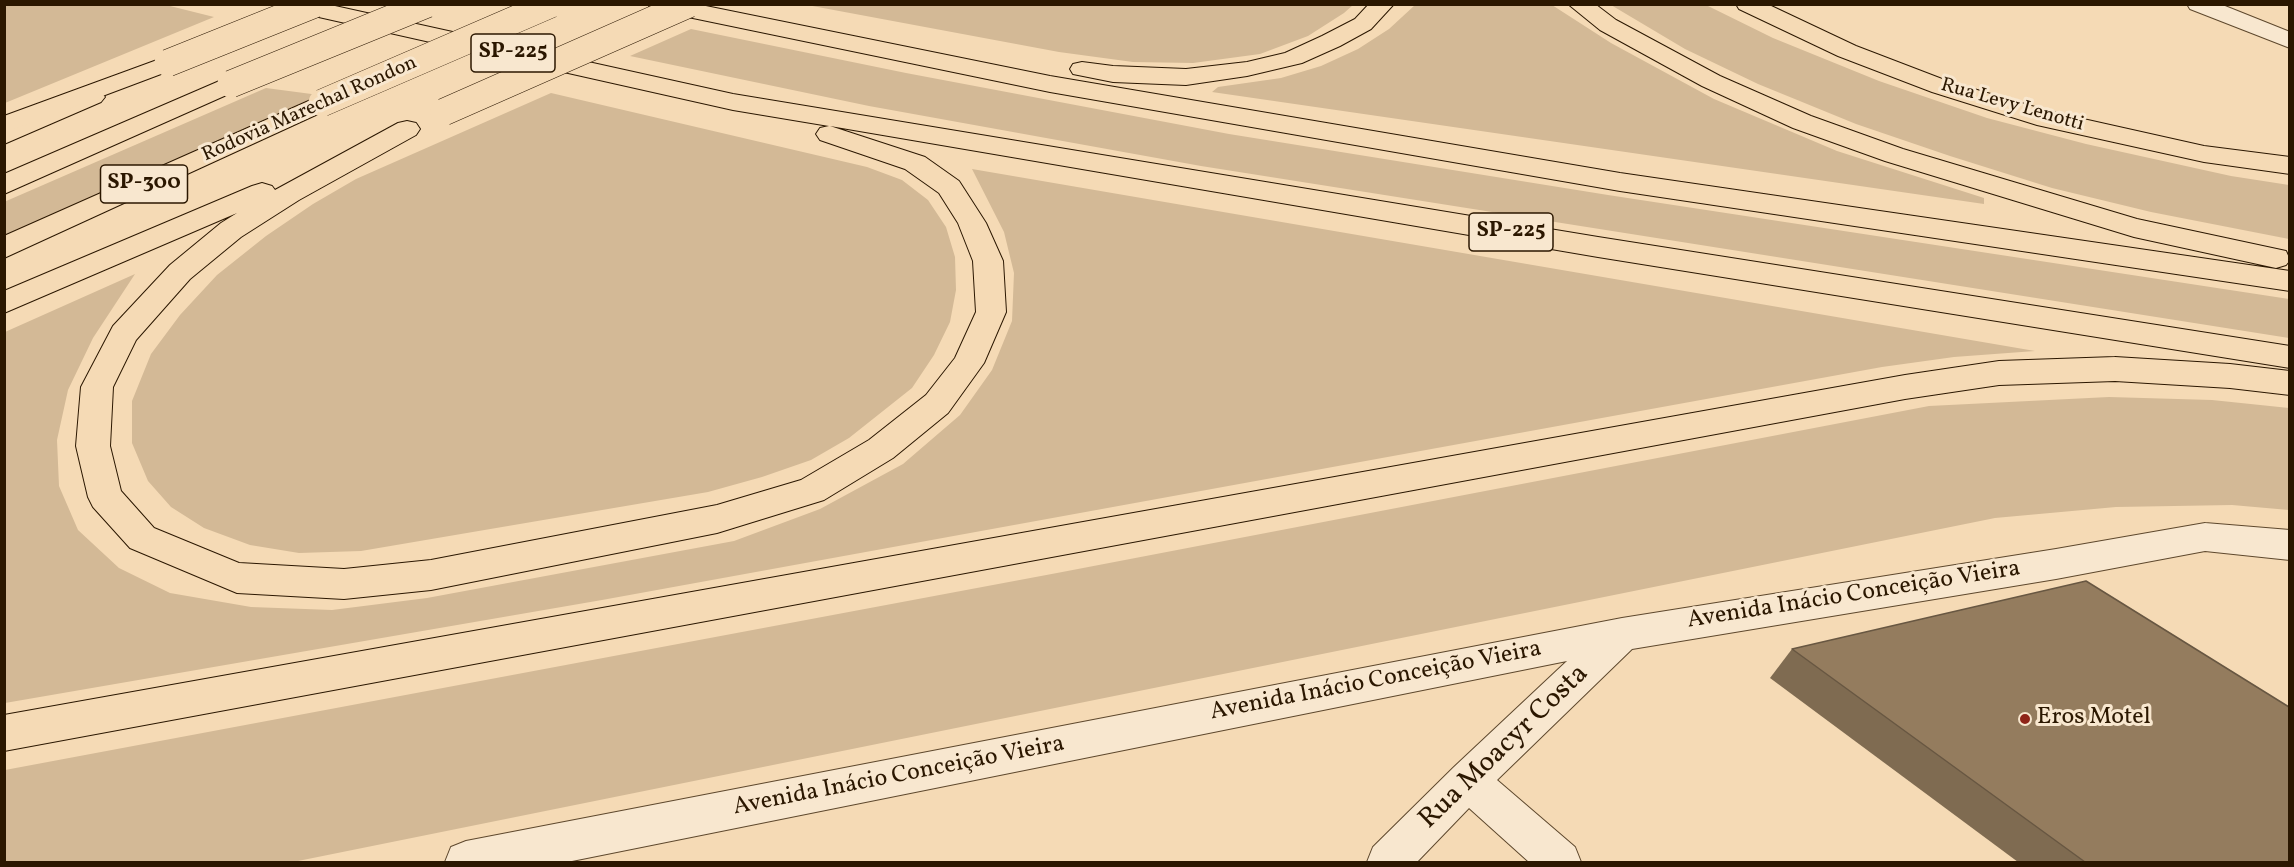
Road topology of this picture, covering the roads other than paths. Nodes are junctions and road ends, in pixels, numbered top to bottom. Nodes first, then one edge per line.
1 (292, 4) edge
2 (315, 4) edge
3 (428, 4) edge
4 (551, 4) edge
5 (660, 4) edge
6 (689, 4) edge
7 (1383, 4) edge
8 (1579, 4) edge
9 (1747, 4) edge
10 (2198, 4) edge
11 (771, 26) junction
12 (2289, 40) edge
13 (168, 63) junction
14 (733, 102) junction
15 (4, 125) edge
16 (407, 129) junction
17 (4, 136) edge
18 (2289, 166) edge
19 (4, 184) edge
20 (4, 248) edge
21 (2289, 261) edge
22 (2289, 281) edge
23 (4, 303) edge
24 (2289, 357) edge
25 (2289, 383) edge
26 (2289, 546) edge
27 (2056, 564) junction
28 (2097, 589) edge
29 (1622, 634) junction
30 (4, 733) edge
31 (1468, 782) junction
32 (466, 862) edge
33 (1388, 862) edge
34 (1560, 862) edge

1 - 14 highway, SP-225
2 - 13 highway, bridge
3 - 19 highway, SP-300, bridge
4 - 20 highway, Rodovia Marechal Rondon / SP-300, bridge
5 - 11 highway
6 - 16 highway, bridge
7 - 11 highway
8 - 21 highway
9 - 18 highway, Rua Levy Lenotti
10 - 12 street
11 - 22 highway
13 - 15 highway
13 - 17 highway
14 - 16 highway
14 - 24 highway, SP-225
16 - 23 highway
25 - 30 highway
26 - 27 street, Avenida Inácio Conceição Vieira
27 - 28 street
27 - 29 street, Avenida Inácio Conceição Vieira
29 - 31 street, Rua Moacyr Costa
29 - 32 street, Avenida Inácio Conceição Vieira
31 - 33 street, Rua Moacyr Costa
31 - 34 street

